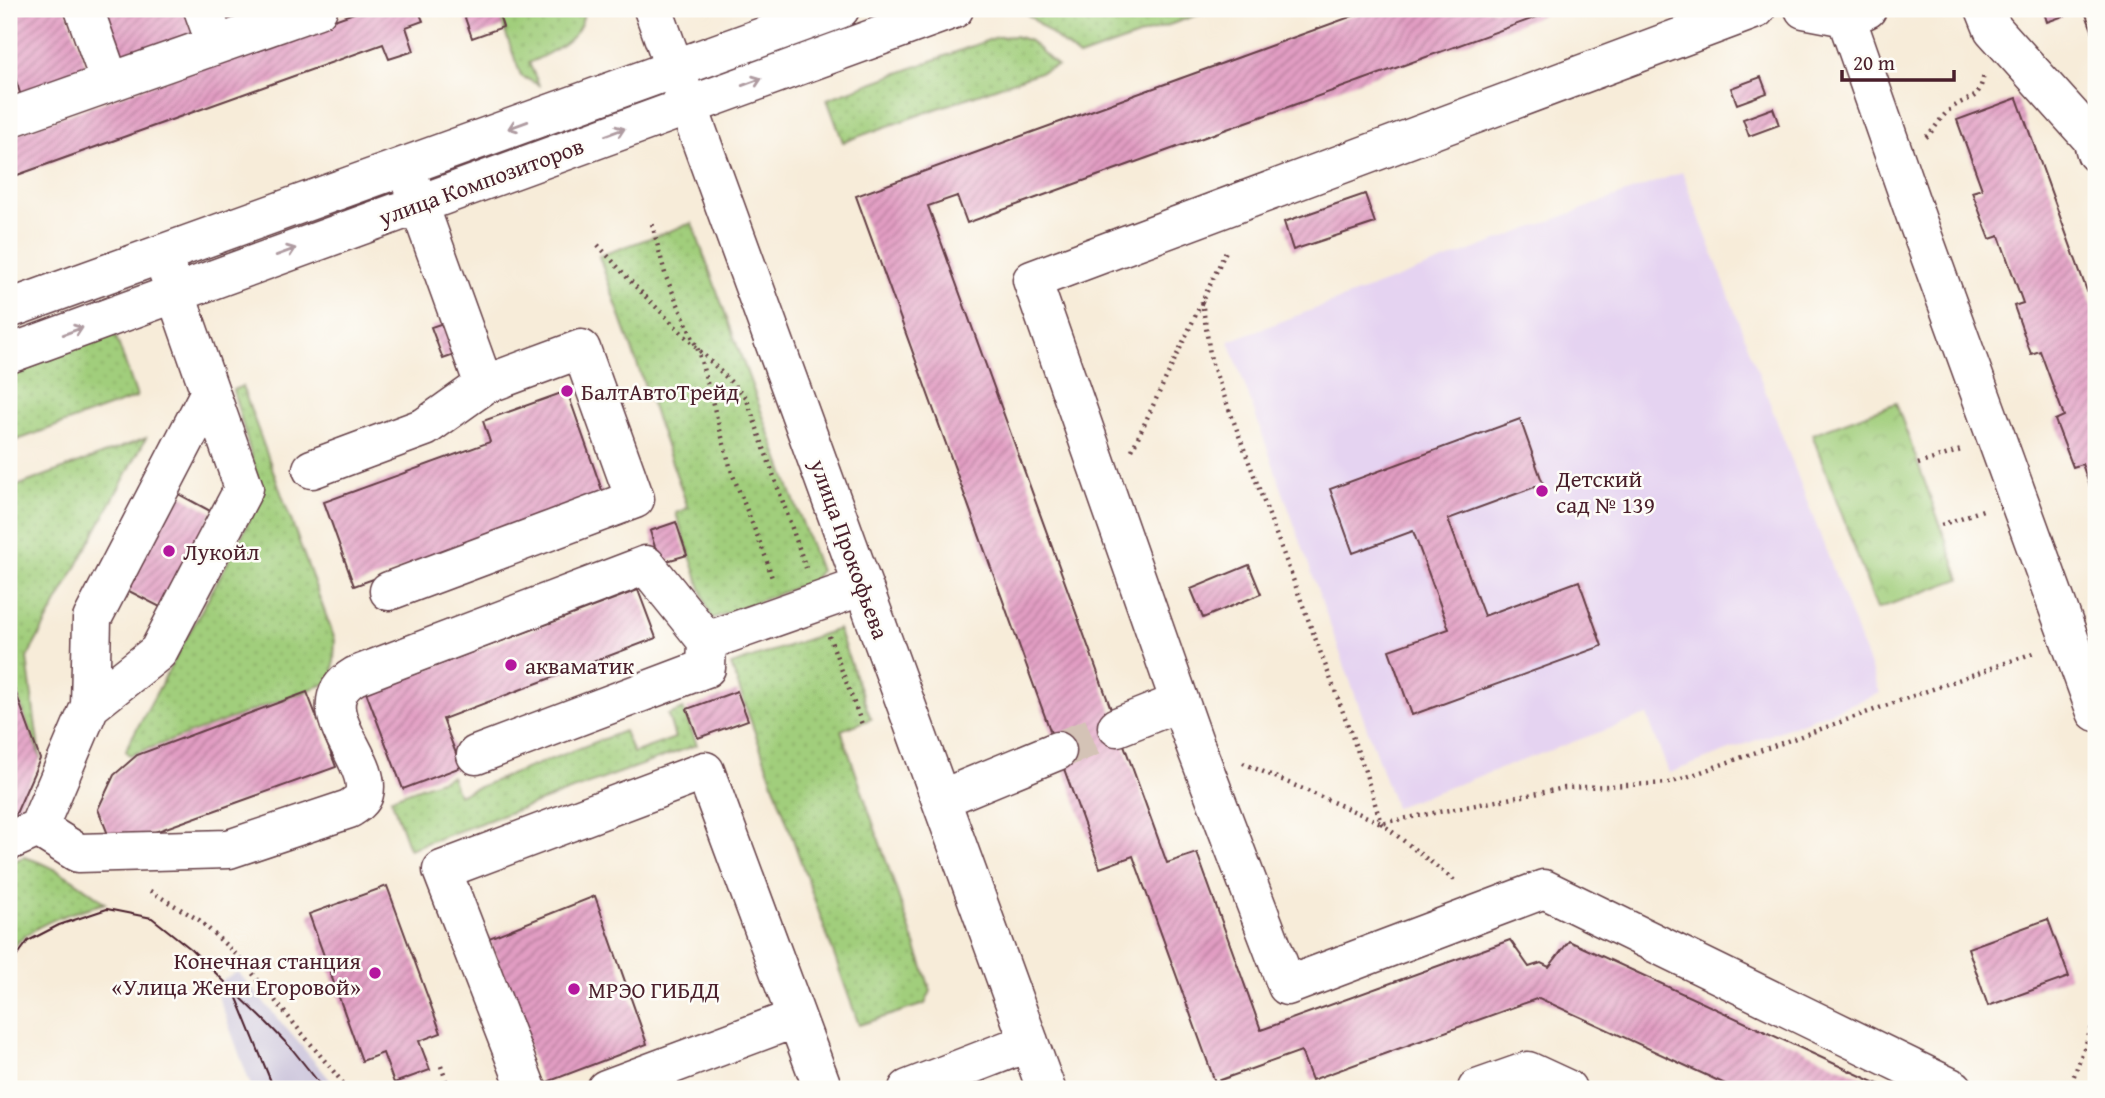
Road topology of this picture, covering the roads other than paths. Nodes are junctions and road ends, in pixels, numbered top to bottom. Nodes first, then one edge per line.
1 (84, 9) edge
2 (203, 9) edge
3 (317, 9) edge
4 (653, 9) edge
5 (840, 9) edge
6 (954, 9) edge
7 (1756, 9) edge
8 (1804, 9) edge
9 (1856, 13) edge
10 (1989, 19) edge
11 (216, 45) junction
12 (675, 68) junction
13 (110, 82) junction
14 (688, 106) junction
15 (9, 118) edge
16 (2095, 143) edge
17 (405, 165) junction
18 (419, 204) junction
19 (162, 253) junction
20 (176, 293) junction
21 (9, 309) edge
22 (9, 354) edge
23 (484, 386) junction
24 (210, 392) junction
25 (312, 469) dead end
26 (863, 586) junction
27 (389, 591) dead end
28 (707, 641) junction
29 (1180, 702) junction
30 (90, 706) junction
31 (2096, 712) edge
32 (1117, 727) tunnel mouth
33 (1057, 751) tunnel mouth
34 (476, 755) dead end
35 (941, 799) junction
36 (23, 835) edge
37 (796, 1018) junction
38 (1029, 1042) junction
39 (527, 1089) edge
40 (606, 1089) edge
41 (823, 1089) edge
42 (908, 1089) edge
43 (1046, 1089) edge
44 (1477, 1089) edge
45 (1567, 1089) edge
46 (1954, 1089) edge

1 - 13 street
2 - 11 street
3 - 11 street
4 - 12 street, улица Прокофьева
5 - 12 street, улица Композиторов
14 -> 6 street, улица Композиторов
7 - 29 street
8 - 9 street
9 - 31 street
10 - 16 street
11 - 13 street
12 - 14 street, улица Прокофьева
12 -> 17 street, улица Композиторов
13 - 15 street
18 -> 14 street, улица Композиторов
14 - 26 street, улица Прокофьева
17 - 18 street
17 - 19 street, улица Композиторов
20 -> 18 street, улица Композиторов
18 - 23 street
19 - 20 street
19 - 21 street, улица Композиторов
22 -> 20 street, улица Композиторов
20 - 24 street
23 - 25 street
23 - 27 street
24 - 30 street
24 - 30 street
26 - 28 street
26 - 35 street, улица Прокофьева
28 - 34 street
28 - 36 street
29 - 32 street
29 - 46 street
30 - 36 street
33 - 35 street
35 - 38 street, улица Прокофьева
37 - 39 street
37 - 40 street
37 - 41 street
38 - 42 street
38 - 43 street, улица Прокофьева
44 - 45 street

